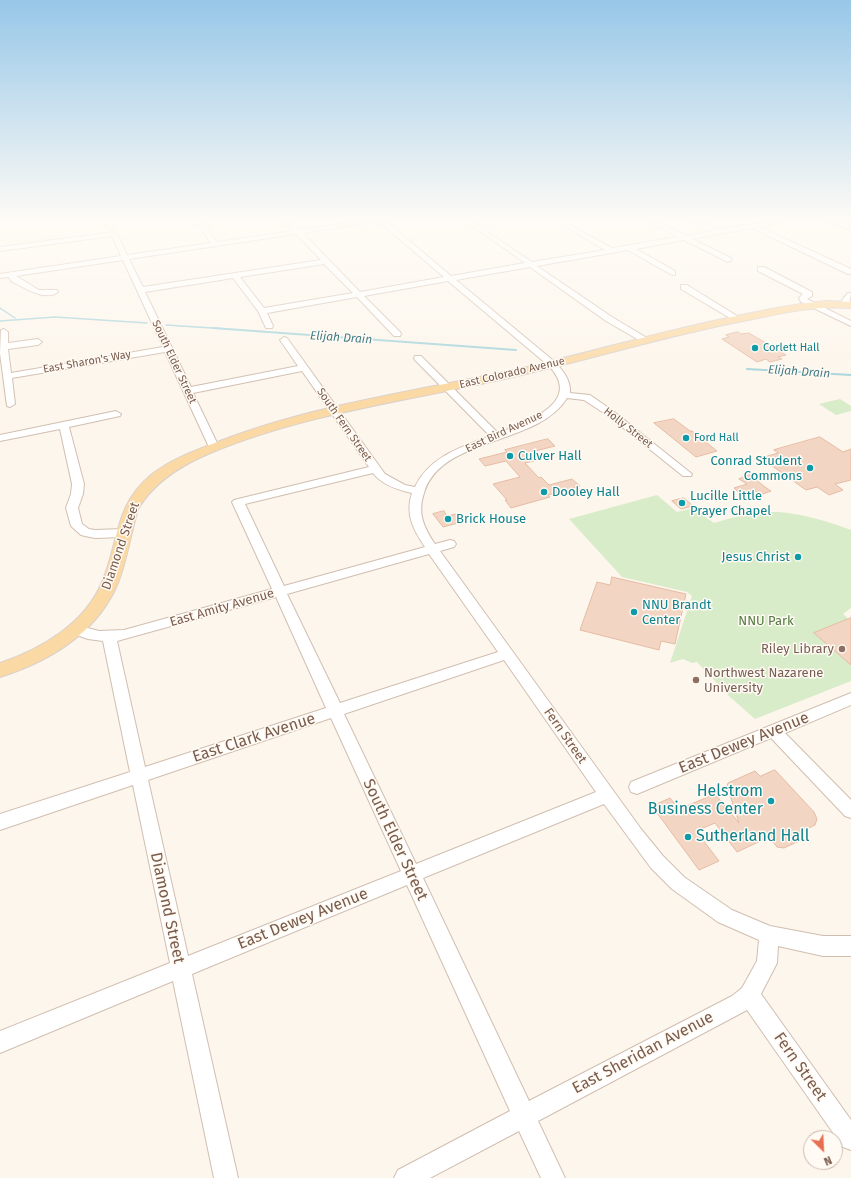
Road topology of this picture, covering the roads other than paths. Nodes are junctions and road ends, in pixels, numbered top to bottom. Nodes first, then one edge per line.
1 (12, 276) edge
2 (134, 276) edge
3 (236, 276) joint
4 (342, 276) edge
5 (446, 276) edge
6 (468, 276) edge
7 (548, 276) edge
8 (774, 276) edge
9 (450, 279) junction
10 (684, 287) dead end
11 (140, 290) junction
12 (54, 292) dead end
13 (360, 294) junction
14 (851, 295) edge
15 (812, 304) junction
16 (848, 305) edge
17 (262, 311) junction
18 (738, 319) junction
19 (851, 324) edge
20 (269, 326) dead end
21 (4, 332) dead end
22 (396, 334) dead end
23 (284, 340) dead end
24 (644, 340) junction
25 (38, 342) dead end
26 (2, 347) edge
27 (167, 349) junction
28 (418, 358) dead end
29 (552, 364) junction
30 (304, 368) junction
31 (4, 373) edge
32 (448, 387) junction
33 (187, 391) junction
34 (564, 395) junction
35 (7, 399) edge
36 (335, 412) junction
37 (116, 414) dead end
38 (64, 425) junction
39 (496, 437) junction
40 (0, 438) edge
41 (214, 447) junction
42 (376, 469) junction
43 (687, 474) dead end
44 (418, 491) junction
45 (124, 533) junction
46 (450, 544) dead end
47 (432, 549) junction
48 (280, 592) junction
49 (76, 630) junction
50 (109, 638) junction
51 (507, 654) junction
52 (0, 670) edge
53 (851, 699) edge
54 (335, 711) junction
55 (774, 731) junction
56 (140, 776) junction
57 (637, 787) dead end
58 (607, 795) junction
59 (851, 811) edge
60 (0, 822) edge
61 (411, 875) junction
62 (769, 935) junction
63 (851, 946) edge
64 (180, 969) junction
65 (749, 995) junction
66 (0, 1042) edge
67 (524, 1116) junction
68 (851, 1139) edge
69 (226, 1178) edge
70 (406, 1178) edge
71 (553, 1178) edge

1 - 12 street
2 - 11 street, South Elder Street
3 - 11 street
3 - 17 street
4 - 13 street
5 - 9 street
6 - 9 street
7 - 24 street
8 - 15 street
9 - 13 street
9 - 29 street
10 - 18 street
11 - 27 street, South Elder Street
13 - 17 street
13 - 22 street
14 - 16 street
15 - 16 main road, East Colorado Avenue
15 - 18 main road, East Colorado Avenue
15 - 19 street
17 - 20 street
18 - 24 main road, East Colorado Avenue
21 - 26 street
23 - 30 street, South Fern Street
24 - 29 main road, East Colorado Avenue
25 - 26 street
26 - 31 street
27 - 31 street, East Sharon's Way
27 - 33 street, South Elder Street
28 - 32 street
29 - 32 main road, East Colorado Avenue
29 - 34 street
30 - 33 street
30 - 36 street, South Fern Street
31 - 35 street
32 - 36 main road, East Colorado Avenue
32 - 39 street
33 - 41 street, South Elder Street
34 - 39 street, East Bird Avenue
34 - 43 street, Holly Street
36 - 41 main road, East Colorado Avenue
36 - 42 street, South Fern Street
37 - 38 street
38 - 40 street
38 - 45 street
39 - 44 street, East Bird Avenue
41 - 45 main road, Diamond Street
42 - 44 street, South Fern Street
42 - 48 street, South Elder Street
44 - 47 street, Fern Street
45 - 49 main road, Diamond Street
46 - 47 street, East Amity Avenue
47 - 48 street, East Amity Avenue
47 - 51 street, Fern Street
48 - 50 street, East Amity Avenue
48 - 54 street, South Elder Street
49 - 50 street, East Amity Avenue
49 - 52 main road
50 - 56 street, Diamond Street
51 - 54 street, East Clark Avenue
51 - 58 street, Fern Street
53 - 55 street, East Dewey Avenue
54 - 56 street, East Clark Avenue
54 - 61 street, South Elder Street
55 - 57 street, East Dewey Avenue
55 - 59 street
56 - 60 street, East Clark Avenue
56 - 64 street, Diamond Street
58 - 61 street, East Dewey Avenue
58 - 62 street, Fern Street
61 - 64 street, East Dewey Avenue
61 - 67 street, South Elder Street
62 - 63 street
62 - 65 street, East Sheridan Avenue
64 - 66 street, East Dewey Avenue
64 - 69 street, Diamond Street
65 - 67 street, East Sheridan Avenue
65 - 68 street, Fern Street
67 - 70 street, East Sheridan Avenue
67 - 71 street, South Elder Street

